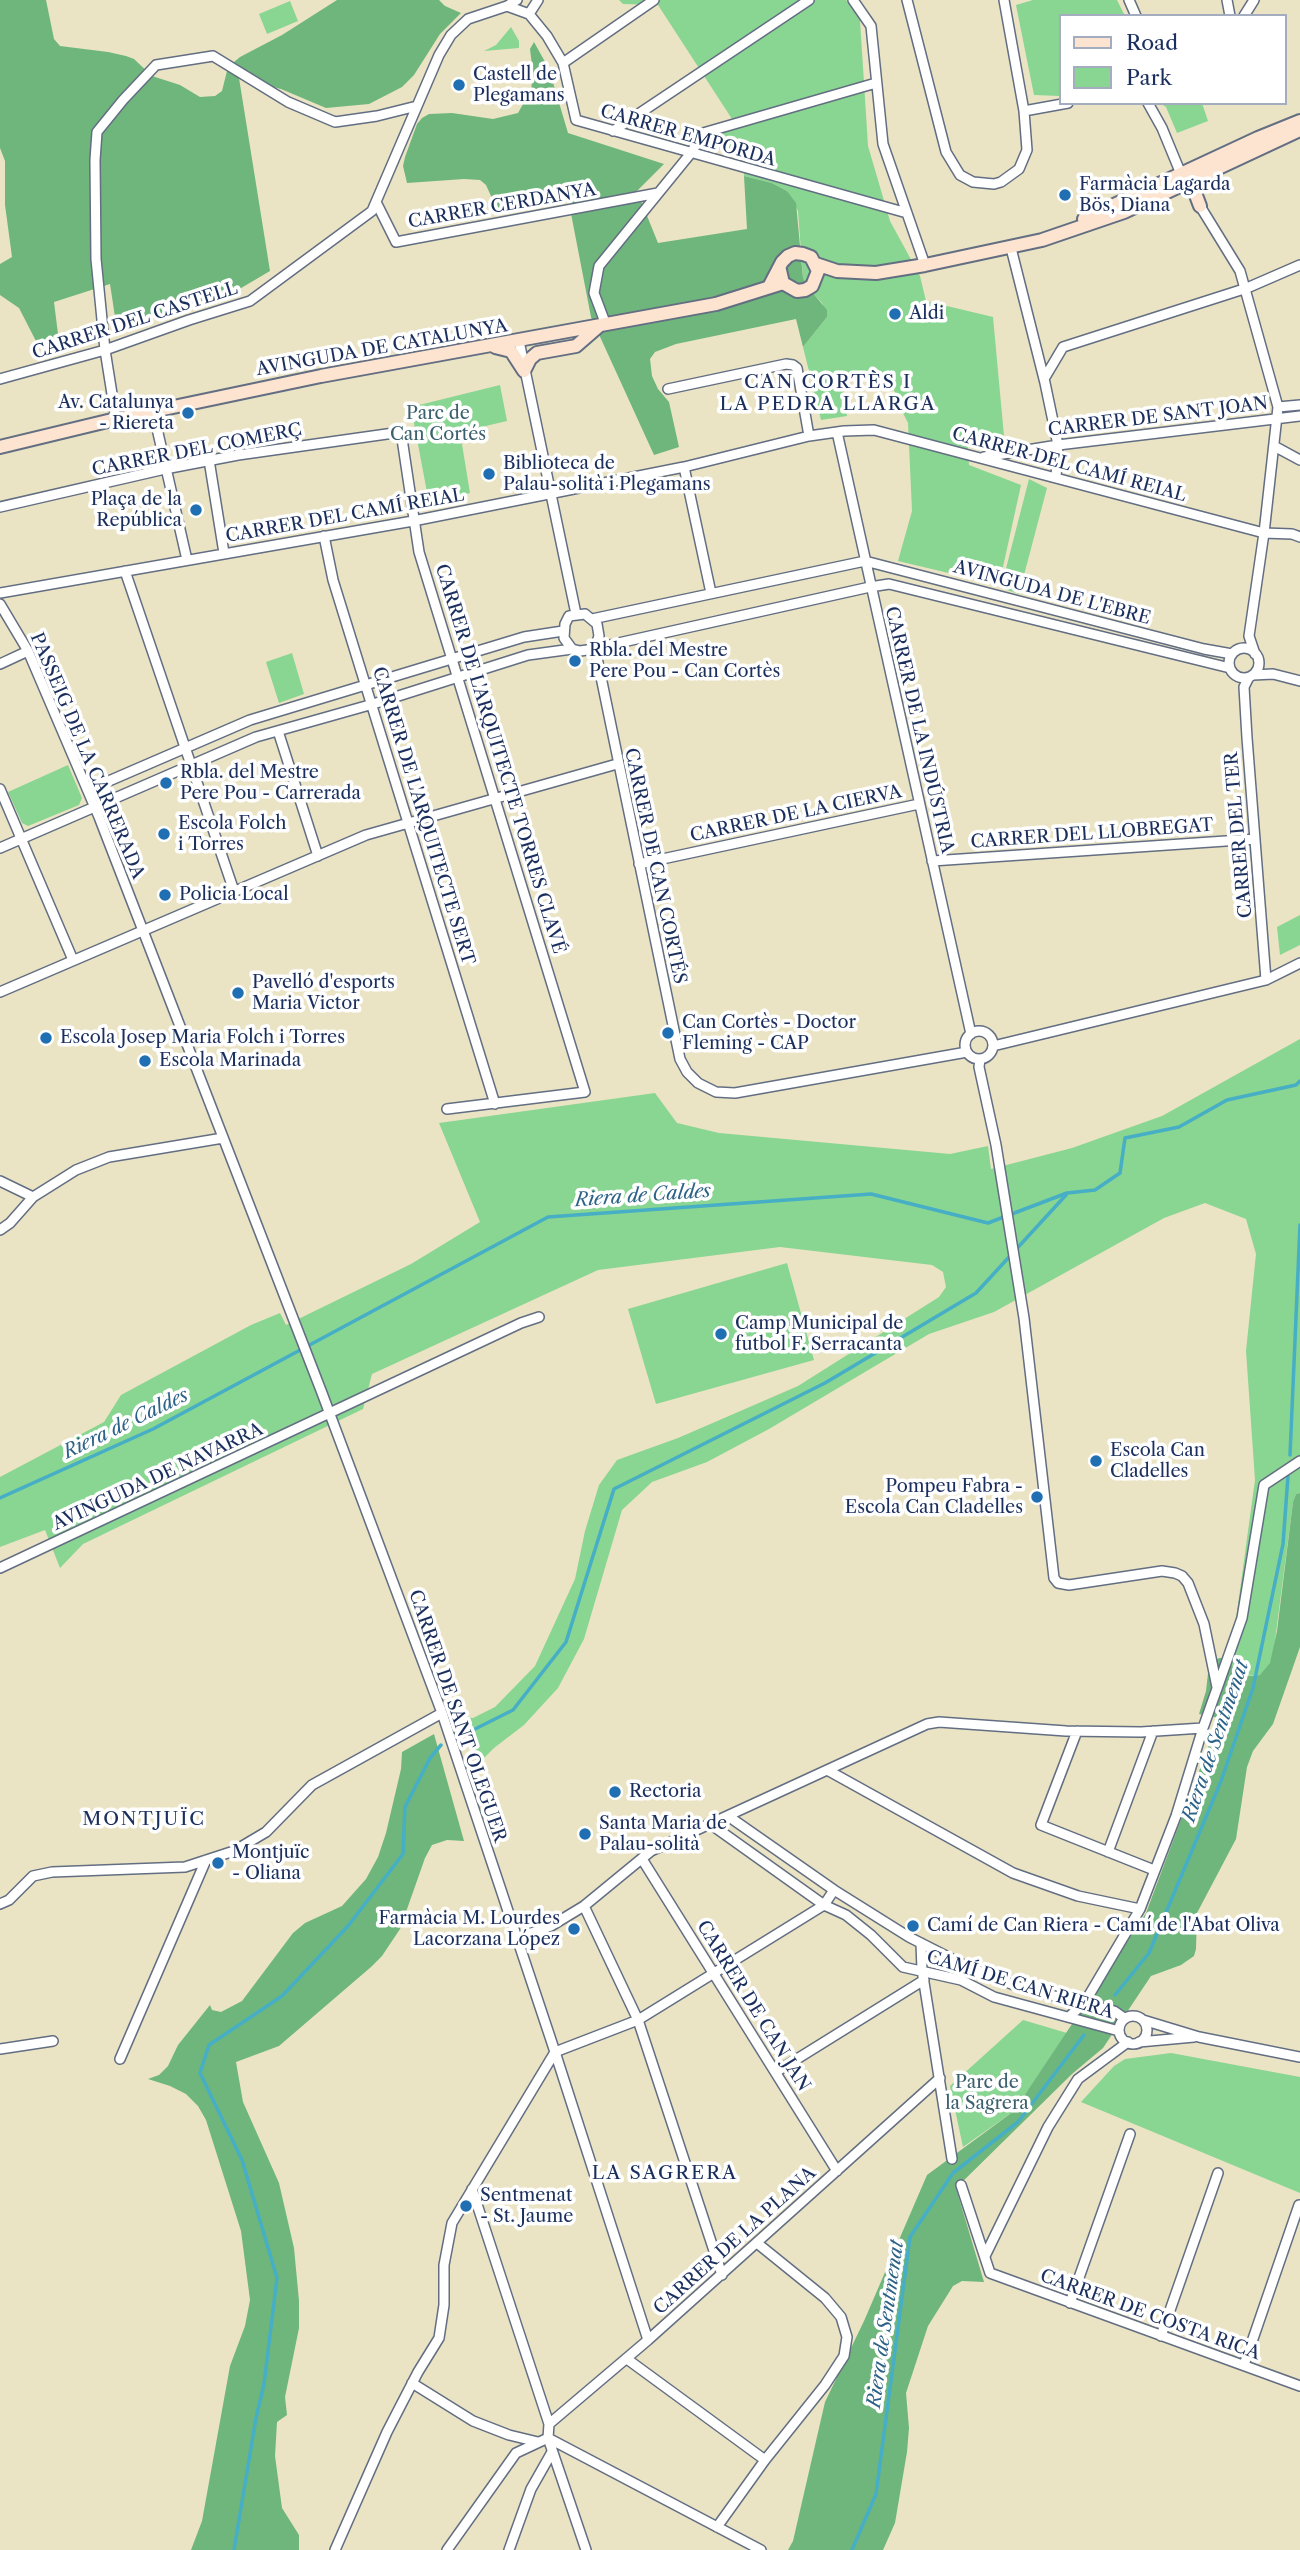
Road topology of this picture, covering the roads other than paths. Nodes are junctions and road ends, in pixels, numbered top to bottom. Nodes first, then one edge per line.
1 (517, 0) edge
2 (538, 0) edge
3 (654, 0) edge
4 (809, 0) edge
5 (853, 0) edge
6 (908, 0) edge
7 (1004, 0) edge
8 (508, 6) junction
9 (528, 14) junction
10 (563, 63) junction
11 (876, 83) junction
12 (1058, 105) edge
13 (1149, 105) edge
14 (417, 106) junction
15 (1024, 111) junction
16 (1300, 121) edge
17 (1300, 130) edge
18 (613, 131) junction
19 (1268, 146) junction
20 (691, 153) junction
21 (1230, 164) junction
22 (1184, 179) junction
23 (1168, 192) junction
24 (658, 193) junction
25 (376, 202) junction
26 (1199, 202) junction
27 (907, 213) junction
28 (1065, 232) junction
29 (1011, 248) junction
30 (816, 264) junction
31 (925, 265) junction
32 (1300, 265) edge
33 (831, 270) junction
34 (777, 279) junction
35 (817, 279) junction
36 (1247, 288) junction
37 (602, 325) junction
38 (519, 341) junction
39 (489, 346) junction
40 (105, 350) junction
41 (524, 371) junction
42 (0, 379) edge
43 (1044, 379) junction
44 (668, 388) dead end
45 (1300, 405) edge
46 (1278, 407) junction
47 (153, 411) junction
48 (1300, 416) edge
49 (116, 419) junction
50 (1277, 419) junction
51 (401, 432) joint
52 (837, 432) junction
53 (809, 436) junction
54 (1058, 445) junction
55 (1274, 446) junction
56 (0, 447) edge
57 (979, 457) junction
58 (209, 460) junction
59 (1300, 460) edge
60 (684, 467) junction
61 (165, 469) junction
62 (1056, 478) junction
63 (550, 494) junction
64 (0, 507) edge
65 (413, 521) junction
66 (1264, 533) junction
67 (324, 536) junction
68 (1300, 537) edge
69 (224, 554) junction
70 (187, 560) junction
71 (865, 561) junction
72 (125, 571) junction
73 (870, 587) junction
74 (0, 593) edge
75 (711, 593) junction
76 (0, 604) edge
77 (576, 614) junction
78 (592, 620) junction
79 (563, 631) junction
80 (1249, 636) junction
81 (594, 648) junction
82 (572, 649) junction
83 (28, 651) junction
84 (1236, 652) junction
85 (1257, 659) junction
86 (453, 660) junction
87 (0, 664) edge
88 (1230, 668) junction
89 (1273, 674) junction
90 (459, 677) junction
91 (1247, 677) junction
92 (1300, 681) edge
93 (367, 685) junction
94 (373, 705) junction
95 (278, 730) junction
96 (185, 749) junction
97 (617, 764) junction
98 (191, 766) junction
99 (0, 789) edge
100 (88, 790) junction
101 (496, 798) junction
102 (919, 804) junction
103 (95, 808) junction
104 (410, 822) junction
105 (23, 838) junction
106 (1255, 839) junction
107 (0, 848) edge
108 (318, 856) junction
109 (932, 861) junction
110 (639, 864) junction
111 (234, 891) junction
112 (144, 929) junction
113 (74, 960) junction
114 (1300, 963) edge
115 (1266, 980) junction
116 (0, 992) edge
117 (971, 1034) junction
118 (993, 1046) junction
119 (967, 1052) junction
120 (980, 1059) junction
121 (495, 1104) junction
122 (447, 1109) dead end
123 (223, 1138) junction
124 (0, 1181) edge
125 (33, 1197) junction
126 (0, 1230) edge
127 (539, 1317) dead end
128 (322, 1393) joint
129 (329, 1413) junction
130 (1300, 1461) edge
131 (0, 1568) edge
132 (1217, 1687) junction
133 (442, 1713) junction
134 (1203, 1728) junction
135 (1077, 1731) junction
136 (1153, 1731) junction
137 (829, 1771) junction
138 (728, 1816) junction
139 (709, 1823) junction
140 (1108, 1852) junction
141 (642, 1859) junction
142 (206, 1860) junction
143 (1154, 1870) junction
144 (834, 1889) junction
145 (0, 1904) edge
146 (824, 1905) junction
147 (584, 1906) junction
148 (1140, 1909) junction
149 (517, 1938) junction
150 (921, 1943) junction
151 (714, 1973) junction
152 (923, 1975) junction
153 (1085, 2003) junction
154 (1069, 2017) junction
155 (1125, 2018) junction
156 (638, 2020) junction
157 (1143, 2020) junction
158 (1119, 2031) junction
159 (1199, 2037) junction
160 (53, 2041) dead end
161 (1128, 2042) junction
162 (1139, 2042) junction
163 (0, 2049) edge
164 (555, 2052) junction
165 (1300, 2057) edge
166 (120, 2059) dead end
167 (776, 2072) junction
168 (940, 2078) junction
169 (1130, 2134) dead end
170 (952, 2159) dead end
171 (837, 2171) junction
172 (1218, 2173) dead end
173 (961, 2185) dead end
174 (472, 2189) junction
175 (1299, 2205) edge
176 (757, 2243) junction
177 (985, 2256) junction
178 (722, 2274) junction
179 (1070, 2303) junction
180 (1161, 2336) junction
181 (648, 2340) junction
182 (627, 2358) junction
183 (1244, 2365) junction
184 (412, 2383) junction
185 (1300, 2386) edge
186 (549, 2424) junction
187 (548, 2438) junction
188 (538, 2442) junction
189 (552, 2452) junction
190 (765, 2460) junction
191 (717, 2527) junction
192 (335, 2550) edge
193 (447, 2550) edge
194 (509, 2550) edge
195 (586, 2550) edge
196 (761, 2550) edge

1 - 8 street, CARRER DEL CASTELL
2 - 9 street
3 - 10 street
4 - 18 street
5 - 11 street
6 - 15 street
7 - 15 street
8 - 9 street, CARRER EMPORDA
8 - 14 street, CARRER DEL CASTELL
9 - 10 street, CARRER EMPORDA
10 - 18 street, CARRER EMPORDA
11 - 20 street
11 - 27 street
12 - 15 street
13 - 22 street
14 - 25 street, CARRER DEL CASTELL
14 - 40 street
16 - 22 street
17 - 19 street
18 - 20 street, CARRER EMPORDA
19 - 21 street
19 - 22 street
20 - 24 street
20 - 27 street, CARRER EMPORDA
21 - 22 street
21 - 26 street
22 - 23 street
22 - 26 street
22 - 28 street
23 - 26 street
23 - 28 street
24 - 25 street, CARRER CERDANYA
24 - 37 street
25 - 40 street, CARRER DEL CASTELL
26 - 36 street
27 - 31 street
28 - 29 street
29 - 31 street
29 - 43 street
30 - 33 street
30 - 34 street
30 - 35 street
31 - 33 street
32 - 36 street
33 - 35 street
34 - 35 street
34 - 37 street, AVINGUDA DE CATALUNYA
36 - 43 street
36 - 46 street
37 - 38 street, AVINGUDA DE CATALUNYA
37 - 41 street
38 - 39 street, AVINGUDA DE CATALUNYA
38 - 41 street
39 - 41 street
39 - 47 street, AVINGUDA DE CATALUNYA
40 - 42 street, CARRER DEL CASTELL
40 - 49 street
41 - 63 street
43 - 54 street
44 - 53 street
45 - 46 street, CARRER DE SANT JOAN
46 - 50 street
47 - 49 street, AVINGUDA DE CATALUNYA
47 - 61 street
48 - 50 street, CARRER DE SANT JOAN
49 - 56 street, AVINGUDA DE CATALUNYA
50 - 54 street, CARRER DE SANT JOAN
50 - 55 street
51 - 58 street, CARRER DEL COMERÇ
51 - 65 street, CARRER DE L'ARQUITECTE TORRES CLAVÉ
52 - 53 street, CARRER DEL CAMÍ REIAL
52 - 57 street, CARRER DEL CAMÍ REIAL
52 - 71 street, CARRER DE LA INDÚSTRIA
53 - 60 street, CARRER DEL CAMÍ REIAL
54 - 57 street, CARRER DE SANT JOAN
54 - 62 street
55 - 59 street
55 - 66 street
57 - 62 street, CARRER DEL CAMÍ REIAL
58 - 61 street, CARRER DEL COMERÇ
58 - 69 street
60 - 63 street, CARRER DEL CAMÍ REIAL
60 - 75 street
61 - 64 street, CARRER DEL COMERÇ
61 - 70 street
62 - 66 street, CARRER DEL CAMÍ REIAL
63 - 65 street, CARRER DEL CAMÍ REIAL
63 - 77 street
65 - 67 street, CARRER DEL CAMÍ REIAL
65 - 86 street, CARRER DE L'ARQUITECTE TORRES CLAVÉ
66 - 68 street, CARRER DEL CAMÍ REIAL
66 - 80 street
67 - 69 street, CARRER DEL CAMÍ REIAL
67 - 93 street, CARRER DE L'ARQUITECTE SERT
69 - 70 street, CARRER DEL CAMÍ REIAL
70 - 72 street, CARRER DEL CAMÍ REIAL
71 - 73 street, CARRER DE LA INDÚSTRIA
71 - 75 street
71 - 84 street, AVINGUDA DE L'EBRE
72 - 74 street, CARRER DEL CAMÍ REIAL
72 - 96 street
73 - 81 street, AVINGUDA DE L'EBRE
73 - 88 street, AVINGUDA DE L'EBRE
73 - 102 street, CARRER DE LA INDÚSTRIA
75 - 78 street
76 - 83 street, PASSEIG DE LA CARRERADA
77 - 78 street
77 - 79 street
78 - 81 street
79 - 82 street
79 - 86 street
80 - 84 street
80 - 85 street
81 - 82 street
81 - 97 street, CARRER DE CAN CORTÉS
82 - 90 street
83 - 87 street
83 - 100 street, PASSEIG DE LA CARRERADA
84 - 85 street, AVINGUDA DE L'EBRE
84 - 88 street
85 - 89 street, AVINGUDA DE L'EBRE
85 - 91 street
86 - 90 street, CARRER DE L'ARQUITECTE TORRES CLAVÉ
86 - 93 street
88 - 91 street
89 - 91 street, AVINGUDA DE L'EBRE
89 - 92 street, AVINGUDA DE L'EBRE
90 - 94 street
90 - 101 street, CARRER DE L'ARQUITECTE TORRES CLAVÉ
91 - 106 street, CARRER DEL TER
93 - 94 street, CARRER DE L'ARQUITECTE SERT
93 - 96 street
94 - 95 street
94 - 104 street, CARRER DE L'ARQUITECTE SERT
95 - 98 street
95 - 108 street
96 - 98 street
96 - 100 street
97 - 101 street
97 - 110 street, CARRER DE CAN CORTÉS
98 - 103 street
98 - 111 street
99 - 105 street
100 - 103 street, PASSEIG DE LA CARRERADA
101 - 104 street
101 - 121 street, CARRER DE L'ARQUITECTE TORRES CLAVÉ
102 - 109 street, CARRER DE LA INDÚSTRIA
102 - 110 street, CARRER DE LA CIERVA
103 - 105 street
103 - 112 street, PASSEIG DE LA CARRERADA
104 - 108 street
104 - 121 street, CARRER DE L'ARQUITECTE SERT
105 - 107 street
105 - 113 street
106 - 109 street, CARRER DEL LLOBREGAT
106 - 115 street, CARRER DEL TER
108 - 111 street
109 - 117 street, CARRER DE LA INDÚSTRIA
110 - 119 street, CARRER DE CAN CORTÉS
111 - 112 street
112 - 113 street
112 - 123 street, PASSEIG DE LA CARRERADA
113 - 116 street
114 - 115 street
115 - 118 street
117 - 118 street
117 - 119 street
118 - 120 street
119 - 120 street
120 - 132 street
121 - 122 street
123 - 125 street
123 - 128 street, PASSEIG DE LA CARRERADA
124 - 125 street
125 - 126 street
127 - 129 street, AVINGUDA DE NAVARRA
128 - 129 street, CARRER DE SANT OLEGUER
129 - 131 street, AVINGUDA DE NAVARRA
129 - 133 street, CARRER DE SANT OLEGUER
130 - 132 street
132 - 134 street
133 - 142 street
133 - 149 street, CARRER DE SANT OLEGUER
134 - 136 street
134 - 143 street
135 - 136 street
135 - 137 street
135 - 140 street
136 - 140 street
137 - 138 street
137 - 148 street
138 - 139 street
138 - 144 street, CAMÍ DE CAN RIERA
139 - 141 street
139 - 146 street, CAMÍ DE CAN RIERA
140 - 143 street
141 - 147 street
141 - 151 street, CARRER DE CAN JAN
142 - 145 street
142 - 166 street
143 - 148 street
144 - 146 street
144 - 150 street, CAMÍ DE CAN RIERA
146 - 151 street
146 - 152 street, CAMÍ DE CAN RIERA
147 - 149 street
147 - 156 street
148 - 153 street
149 - 164 street, CARRER DE SANT OLEGUER
150 - 152 street
150 - 153 street, CAMÍ DE CAN RIERA
151 - 156 street
151 - 167 street, CARRER DE CAN JAN
152 - 154 street, CAMÍ DE CAN RIERA
152 - 167 street
152 - 168 street
153 - 154 street
153 - 155 street, CAMÍ DE CAN RIERA
154 - 158 street, CAMÍ DE CAN RIERA
155 - 157 street
155 - 158 street
156 - 164 street
156 - 178 street
157 - 159 street
157 - 162 street
158 - 161 street
159 - 162 street
159 - 165 street
160 - 163 street
161 - 162 street
161 - 177 street
164 - 174 street
164 - 181 street, CARRER DE SANT OLEGUER
167 - 171 street, CARRER DE CAN JAN
168 - 170 street
168 - 171 street, CARRER DE LA PLANA
169 - 179 street
171 - 176 street, CARRER DE LA PLANA
172 - 180 street
173 - 177 street
174 - 184 street
174 - 186 street
175 - 183 street
176 - 178 street, CARRER DE LA PLANA
176 - 190 street
177 - 179 street, CARRER DE COSTA RICA
178 - 181 street, CARRER DE LA PLANA
179 - 180 street, CARRER DE COSTA RICA
180 - 183 street, CARRER DE COSTA RICA
181 - 182 street, CARRER DE LA PLANA
182 - 186 street, CARRER DE LA PLANA
182 - 190 street
183 - 185 street, CARRER DE COSTA RICA
184 - 188 street
184 - 192 street
186 - 187 street
187 - 188 street
187 - 189 street
187 - 191 street
188 - 193 street
189 - 194 street
189 - 195 street
190 - 191 street
191 - 196 street

